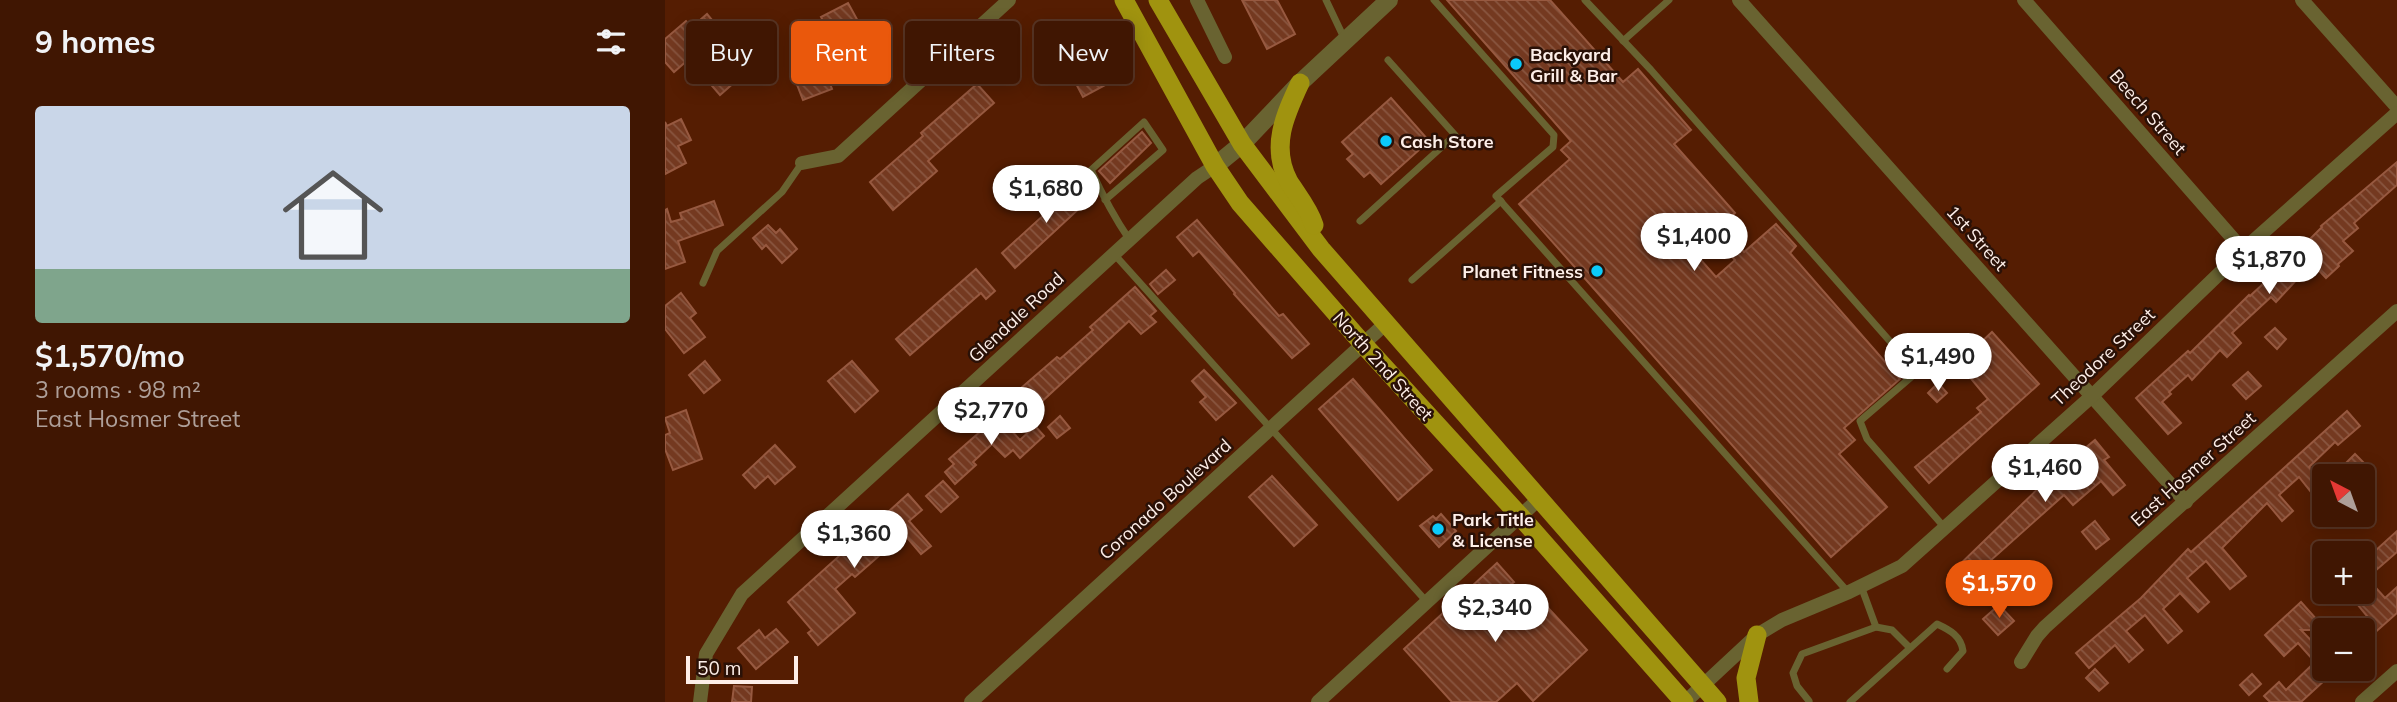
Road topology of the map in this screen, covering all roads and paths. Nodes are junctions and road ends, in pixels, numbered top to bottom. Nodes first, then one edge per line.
1 (1009, 0) edge
2 (1124, 0) edge
3 (1158, 0) edge
4 (1197, 0) edge
5 (1326, 0) edge
6 (1389, 0) edge
7 (1434, 0) edge
8 (1585, 0) edge
9 (1669, 0) edge
10 (1739, 0) edge
11 (2024, 0) edge
12 (2302, 0) edge
13 (1345, 40) junction
14 (1623, 41) junction
15 (1225, 57) dead end
16 (1388, 60) dead end
17 (1300, 83) junction
18 (2397, 110) edge
19 (1242, 144) junction
20 (802, 163) joint
21 (1215, 166) junction
22 (1105, 200) junction
23 (1501, 201) junction
24 (1360, 221) dead end
25 (1130, 239) junction
26 (1321, 249) junction
27 (2243, 250) junction
28 (1114, 254) junction
29 (1412, 280) dead end
30 (703, 283) dead end
31 (2397, 311) edge
32 (1385, 324) junction
33 (1363, 344) junction
34 (2092, 396) junction
35 (1272, 427) junction
36 (1540, 498) junction
37 (2186, 502) junction
38 (1520, 516) junction
39 (1945, 528) junction
40 (1855, 589) junction
41 (1427, 602) junction
42 (1875, 627) junction
43 (1757, 635) junction
44 (1909, 647) junction
45 (2021, 662) dead end
46 (1947, 669) dead end
47 (2397, 671) edge
48 (1701, 686) junction
49 (1809, 701) edge
50 (700, 702) edge
51 (971, 702) edge
52 (1318, 702) edge
53 (1684, 702) edge
54 (1717, 702) edge
55 (1749, 702) edge
56 (1850, 702) edge
57 (2362, 702) edge

1 - 20 street
2 - 21 main road, North 2nd Street
3 - 19 main road, North 2nd Street
4 - 15 street
5 - 13 lane
6 - 13 street
7 - 23 lane
8 - 14 lane
9 - 14 lane
10 - 34 street, 1st Street
11 - 27 street, Beech Street
12 - 18 street
13 - 17 street
14 - 39 lane
16 - 24 lane
17 - 19 street
17 - 26 main road
18 - 27 street, Theodore Street
19 - 21 street
19 - 26 main road, North 2nd Street
20 - 30 lane
21 - 25 street, Glendale Road
21 - 33 main road, North 2nd Street
22 - 22 lane
22 - 25 lane
23 - 29 lane
23 - 40 lane
25 - 28 street, Glendale Road
26 - 32 main road, North 2nd Street
27 - 34 street, Theodore Street
28 - 35 lane
28 - 50 street, Glendale Road
31 - 37 street, East Hosmer Street
32 - 33 street, Coronado Boulevard
32 - 36 main road, North 2nd Street
33 - 35 street, Coronado Boulevard
33 - 38 main road, North 2nd Street
34 - 37 street, 1st Street
34 - 39 street, Theodore Street
35 - 41 lane
35 - 51 street, Coronado Boulevard
36 - 38 street
36 - 48 main road, North 2nd Street
37 - 45 street, East Hosmer Street
38 - 41 street
38 - 53 main road, North 2nd Street
39 - 40 street, Theodore Street
40 - 42 lane
40 - 43 street, Theodore Street
41 - 52 street
42 - 44 lane
42 - 49 lane
43 - 48 street, Theodore Street
43 - 55 main road
44 - 46 lane
44 - 56 lane
47 - 57 street
48 - 53 street, Theodore Street
48 - 54 main road, North 2nd Street

